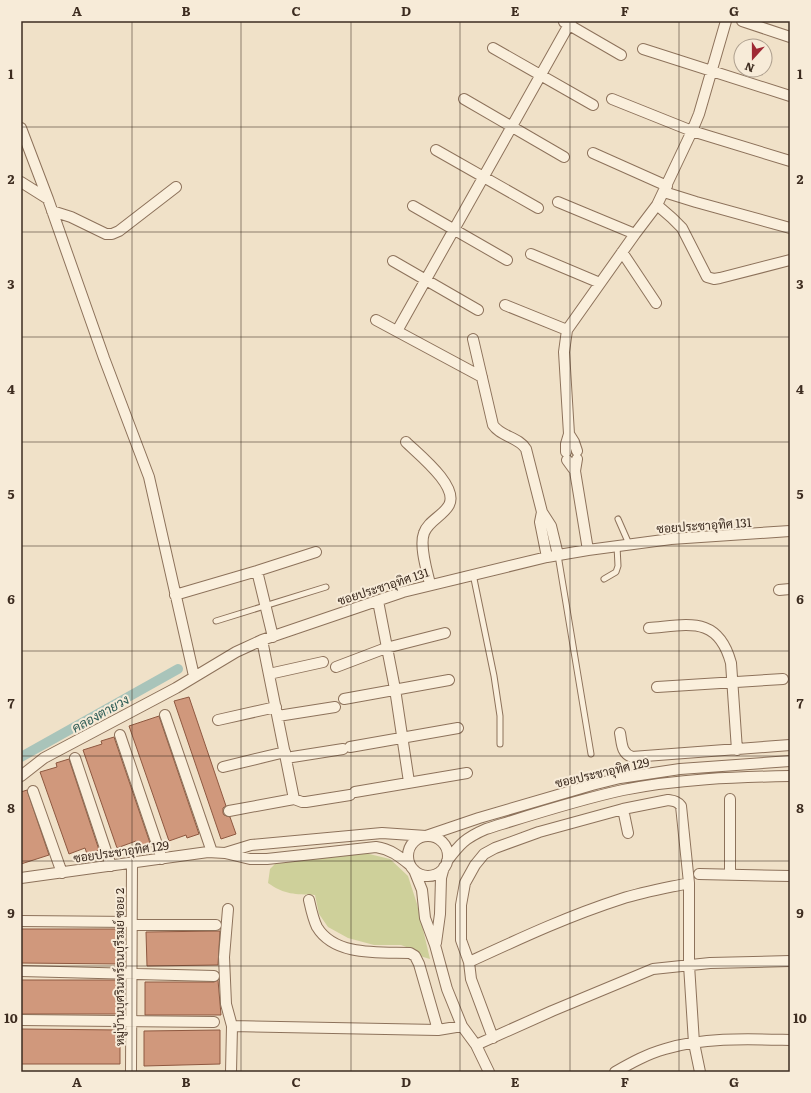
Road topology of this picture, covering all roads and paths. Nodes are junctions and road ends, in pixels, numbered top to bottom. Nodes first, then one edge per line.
1 (726, 21) edge
2 (742, 21) edge
3 (567, 22) edge
4 (790, 36) edge
5 (493, 48) dead end
6 (643, 49) dead end
7 (621, 55) dead end
8 (711, 71) junction
9 (540, 75) junction
10 (790, 96) edge
11 (464, 99) dead end
12 (612, 99) dead end
13 (593, 105) dead end
14 (511, 127) junction
15 (21, 128) edge
16 (692, 131) junction
17 (436, 150) dead end
18 (593, 153) dead end
19 (564, 157) dead end
20 (790, 161) edge
21 (482, 178) junction
22 (21, 182) edge
23 (176, 187) dead end
24 (665, 189) junction
25 (48, 199) junction
26 (558, 202) dead end
27 (657, 205) junction
28 (414, 206) dead end
29 (538, 208) dead end
30 (52, 211) junction
31 (790, 228) edge
32 (454, 229) junction
33 (634, 234) junction
34 (622, 252) junction
35 (531, 254) dead end
36 (507, 260) dead end
37 (790, 260) edge
38 (393, 261) dead end
39 (426, 280) junction
40 (600, 283) junction
41 (656, 303) dead end
42 (505, 305) dead end
43 (478, 310) dead end
44 (376, 320) dead end
45 (567, 330) junction
46 (397, 331) junction
47 (473, 339) dead end
48 (482, 377) junction
49 (568, 434) junction
50 (406, 442) dead end
51 (575, 471) junction
52 (542, 512) junction
53 (618, 519) dead end
54 (790, 531) edge
55 (629, 544) junction
56 (617, 546) junction
57 (588, 550) junction
58 (316, 552) dead end
59 (558, 555) junction
60 (546, 557) junction
61 (257, 572) junction
62 (473, 574) junction
63 (604, 579) dead end
64 (430, 584) junction
65 (326, 587) dead end
66 (790, 589) edge
67 (779, 590) dead end
68 (175, 596) junction
69 (378, 601) junction
70 (265, 607) junction
71 (216, 621) dead end
72 (649, 628) dead end
73 (445, 633) dead end
74 (273, 636) junction
75 (262, 640) junction
76 (386, 648) junction
77 (323, 662) dead end
78 (336, 667) dead end
79 (269, 674) junction
80 (194, 676) junction
81 (783, 679) dead end
82 (449, 680) dead end
83 (733, 682) junction
84 (657, 687) dead end
85 (395, 689) junction
86 (344, 699) dead end
87 (335, 707) dead end
88 (277, 711) junction
89 (165, 715) dead end
90 (218, 720) dead end
91 (458, 728) dead end
92 (620, 733) dead end
93 (120, 735) dead end
94 (403, 738) junction
95 (500, 744) dead end
96 (790, 745) edge
97 (737, 750) junction
98 (591, 754) dead end
99 (285, 755) junction
100 (75, 758) dead end
101 (790, 761) edge
102 (749, 764) junction
103 (223, 767) dead end
104 (467, 773) dead end
105 (21, 776) edge
106 (790, 776) edge
107 (751, 777) junction
108 (409, 782) junction
109 (33, 791) dead end
110 (294, 798) junction
111 (730, 799) dead end
112 (623, 810) junction
113 (230, 811) dead end
114 (628, 833) dead end
115 (426, 836) junction
116 (212, 852) junction
117 (224, 853) junction
118 (162, 859) junction
119 (132, 863) junction
120 (445, 864) junction
121 (111, 866) junction
122 (412, 868) junction
123 (62, 873) junction
124 (699, 874) dead end
125 (730, 875) junction
126 (790, 876) edge
127 (21, 878) edge
128 (689, 883) junction
129 (309, 900) dead end
130 (228, 909) dead end
131 (21, 921) edge
132 (132, 924) junction
133 (216, 925) dead end
134 (435, 945) junction
135 (790, 961) edge
136 (469, 962) junction
137 (688, 965) junction
138 (21, 971) edge
139 (132, 973) junction
140 (214, 976) dead end
141 (21, 1020) edge
142 (131, 1021) junction
143 (214, 1022) dead end
144 (232, 1026) junction
145 (462, 1026) junction
146 (438, 1030) junction
147 (493, 1038) junction
148 (790, 1040) edge
149 (694, 1043) junction
150 (476, 1045) junction
151 (131, 1072) edge
152 (231, 1072) edge
153 (489, 1072) edge
154 (615, 1072) edge
155 (700, 1072) edge

1 - 8 street
2 - 4 street
3 - 7 street
3 - 9 street
5 - 9 street
6 - 8 street
8 - 10 street
8 - 16 street
9 - 13 street
9 - 14 street
11 - 14 street
12 - 16 street
14 - 19 street
14 - 21 street
15 - 25 street
16 - 20 street
16 - 24 street
17 - 21 street
18 - 24 street
21 - 29 street
21 - 32 street
22 - 25 street
23 - 30 street
24 - 27 street
24 - 31 street
25 - 30 street
26 - 33 street
27 - 33 street
27 - 37 street
28 - 32 street
30 - 68 street
32 - 36 street
32 - 39 street
33 - 34 street
34 - 40 street
34 - 41 street
35 - 40 street
38 - 39 street
39 - 43 street
39 - 46 street
40 - 45 street
42 - 45 street
44 - 46 street
45 - 49 street
46 - 48 street
47 - 48 street
48 - 52 street
49 - 51 street
49 - 51 street
50 - 64 street
51 - 57 street
52 - 59 street
52 - 60 street
53 - 55 lane
54 - 55 street, ซอยประชาอุทิศ 131
55 - 56 street, ซอยประชาอุทิศ 131
56 - 57 street, ซอยประชาอุทิศ 131
56 - 63 lane
57 - 59 street, ซอยประชาอุทิศ 131
58 - 61 street
59 - 60 street, ซอยประชาอุทิศ 131
59 - 98 lane
60 - 62 street, ซอยประชาอุทิศ 131
61 - 68 street
61 - 70 street
62 - 64 street, ซอยประชาอุทิศ 131
62 - 95 lane
64 - 69 street, ซอยประชาอุทิศ 131
65 - 70 lane
66 - 67 street
68 - 80 street
69 - 74 street, ซอยประชาอุทิศ 131
69 - 76 street
70 - 71 lane
70 - 74 street
72 - 83 street
73 - 76 street
74 - 75 street, ซอยประชาอุทิศ 131
75 - 79 street
75 - 80 street, ซอยประชาอุทิศ 131
76 - 78 street
76 - 85 street
77 - 79 street
79 - 88 street
80 - 105 street, ซอยประชาอุทิศ 131
81 - 83 street
82 - 85 street
83 - 84 street
83 - 97 street
85 - 86 street
85 - 94 street
87 - 88 street
88 - 90 street
88 - 99 street
89 - 116 street
91 - 94 street
92 - 97 street
93 - 118 street
94 - 99 street
94 - 108 street
96 - 97 street
99 - 103 street
99 - 110 street
100 - 121 street
101 - 102 street, ซอยประชาอุทิศ 129
102 - 107 street
102 - 115 street, ซอยประชาอุทิศ 129
104 - 108 street
106 - 107 street, ซอยประชาอุทิศ 129
107 - 120 street, ซอยประชาอุทิศ 129
108 - 110 street
109 - 123 street
110 - 113 street
111 - 125 street
112 - 114 street
112 - 128 street
112 - 136 street
115 - 117 street, ซอยประชาอุทิศ 129
115 - 120 street, ซอยประชาอุทิศ 129
115 - 122 street, ซอยประชาอุทิศ 129
116 - 117 street, ซอยประชาอุทิศ 129
116 - 118 street, ซอยประชาอุทิศ 129
117 - 122 street, ซอยประชาอุทิศ 129
118 - 119 street, ซอยประชาอุทิศ 129
119 - 121 street, ซอยประชาอุทิศ 129
119 - 132 street, หมู่บ้านบุศรินทร์ธนบุรีรมย์ ซอย 2
120 - 122 street, ซอยประชาอุทิศ 129
120 - 134 street
121 - 123 street, ซอยประชาอุทิศ 129
122 - 134 street
123 - 127 street, ซอยประชาอุทิศ 129
124 - 125 street
125 - 126 street
128 - 136 street
128 - 137 street
129 - 146 street
130 - 144 street
131 - 132 street
132 - 133 street
132 - 139 street, หมู่บ้านบุศรินทร์ธนบุรีรมย์ ซอย 2
134 - 145 street
135 - 137 street
136 - 147 street
137 - 147 street
137 - 149 street
138 - 139 street
139 - 140 street
139 - 142 street, หมู่บ้านบุศรินทร์ธนบุรีรมย์ ซอย 2
141 - 142 street
142 - 143 street
142 - 151 street, หมู่บ้านบุศรินทร์ธนบุรีรมย์ ซอย 2
144 - 146 street
144 - 152 street
145 - 146 street
145 - 150 street
147 - 150 street
148 - 149 street
149 - 154 street
149 - 155 street
150 - 153 street

